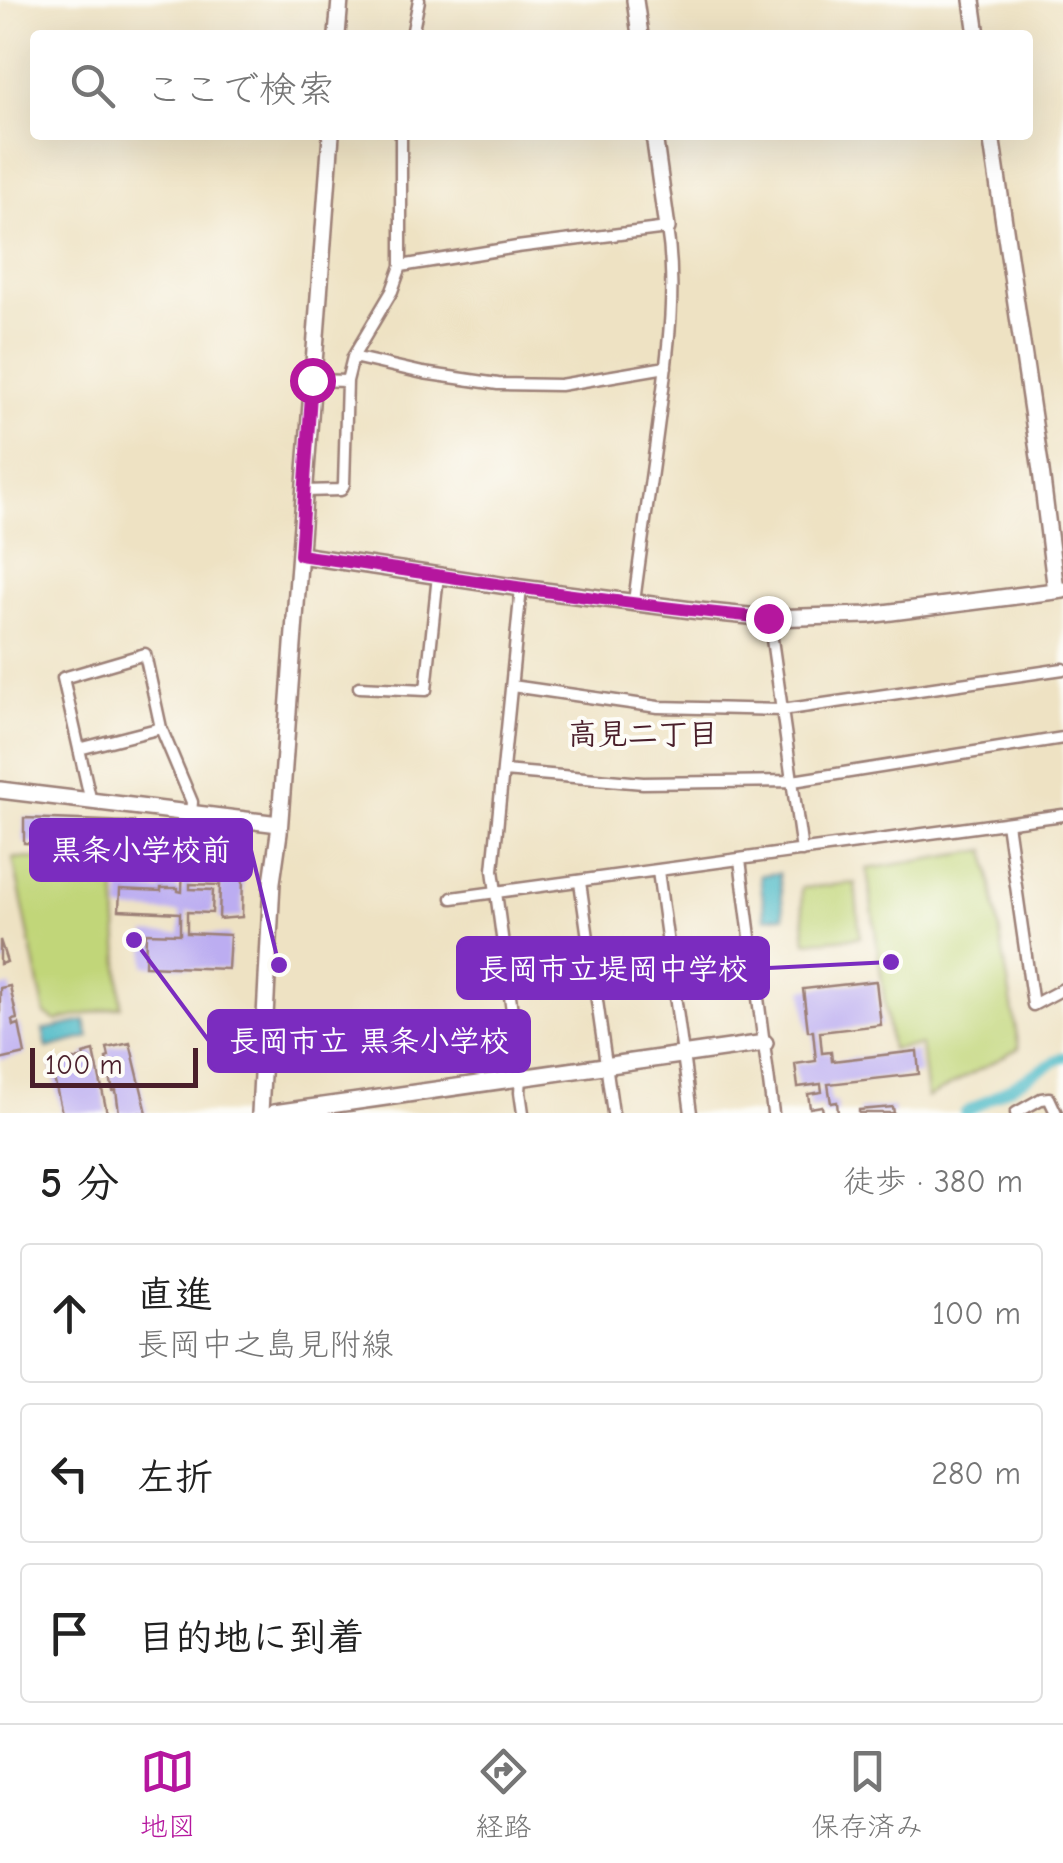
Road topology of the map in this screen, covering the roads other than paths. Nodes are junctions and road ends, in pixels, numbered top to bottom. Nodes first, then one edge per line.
1 (340, 0) edge
2 (419, 0) edge
3 (635, 0) edge
4 (972, 0) edge
5 (337, 30) edge
6 (413, 30) edge
7 (639, 30) edge
8 (976, 30) edge
9 (331, 140) edge
10 (401, 140) edge
11 (655, 140) edge
12 (991, 140) edge
13 (667, 228) junction
14 (400, 266) junction
15 (354, 357) junction
16 (666, 367) junction
17 (312, 380) junction
18 (347, 381) junction
19 (305, 491) junction
20 (300, 555) junction
21 (438, 574) junction
22 (521, 588) junction
23 (1060, 590) edge
24 (634, 602) junction
25 (768, 618) junction
26 (1063, 669) edge
27 (512, 686) junction
28 (359, 687) dead end
29 (782, 710) junction
30 (161, 728) junction
31 (1063, 738) edge
32 (79, 749) junction
33 (504, 771) junction
34 (793, 781) junction
35 (0, 790) edge
36 (91, 802) junction
37 (191, 813) junction
38 (1063, 815) edge
39 (1008, 823) junction
40 (279, 824) junction
41 (802, 851) junction
42 (740, 860) junction
43 (658, 871) junction
44 (580, 882) junction
45 (497, 892) junction
46 (452, 898) dead end
47 (1063, 989) edge
48 (765, 1043) junction
49 (684, 1055) junction
50 (607, 1066) junction
51 (521, 1078) junction
52 (260, 1113) edge
53 (274, 1113) edge
54 (523, 1113) edge
55 (613, 1113) edge
56 (691, 1113) edge
57 (774, 1113) edge
58 (1016, 1113) edge
59 (1056, 1113) edge

1 - 5 street
2 - 6 street
3 - 7 street
4 - 8 street
9 - 17 street
10 - 14 street
11 - 13 street
12 - 23 street
13 - 14 street
13 - 16 street
14 - 15 street
15 - 16 street
15 - 18 street
16 - 24 street
17 - 18 street
17 - 19 street
18 - 19 street
19 - 20 street
20 - 21 street
20 - 40 street
21 - 22 street
21 - 28 street
22 - 24 street
22 - 27 street
23 - 25 street
24 - 25 street
25 - 29 street
26 - 29 street
27 - 29 street
27 - 33 street
29 - 34 street
30 - 32 street
30 - 32 street
30 - 37 street
31 - 34 street
32 - 36 street
33 - 34 street
33 - 45 street
34 - 41 street
35 - 36 street
36 - 37 street
37 - 40 street
38 - 39 street
39 - 41 street
39 - 47 street
40 - 52 street
41 - 42 street
42 - 43 street
42 - 48 street
43 - 44 street
43 - 49 street
44 - 45 street
44 - 50 street
45 - 46 street
45 - 51 street
48 - 49 street
48 - 57 street
49 - 50 street
49 - 56 street
50 - 51 street
50 - 55 street
51 - 53 street
51 - 54 street
58 - 59 street

